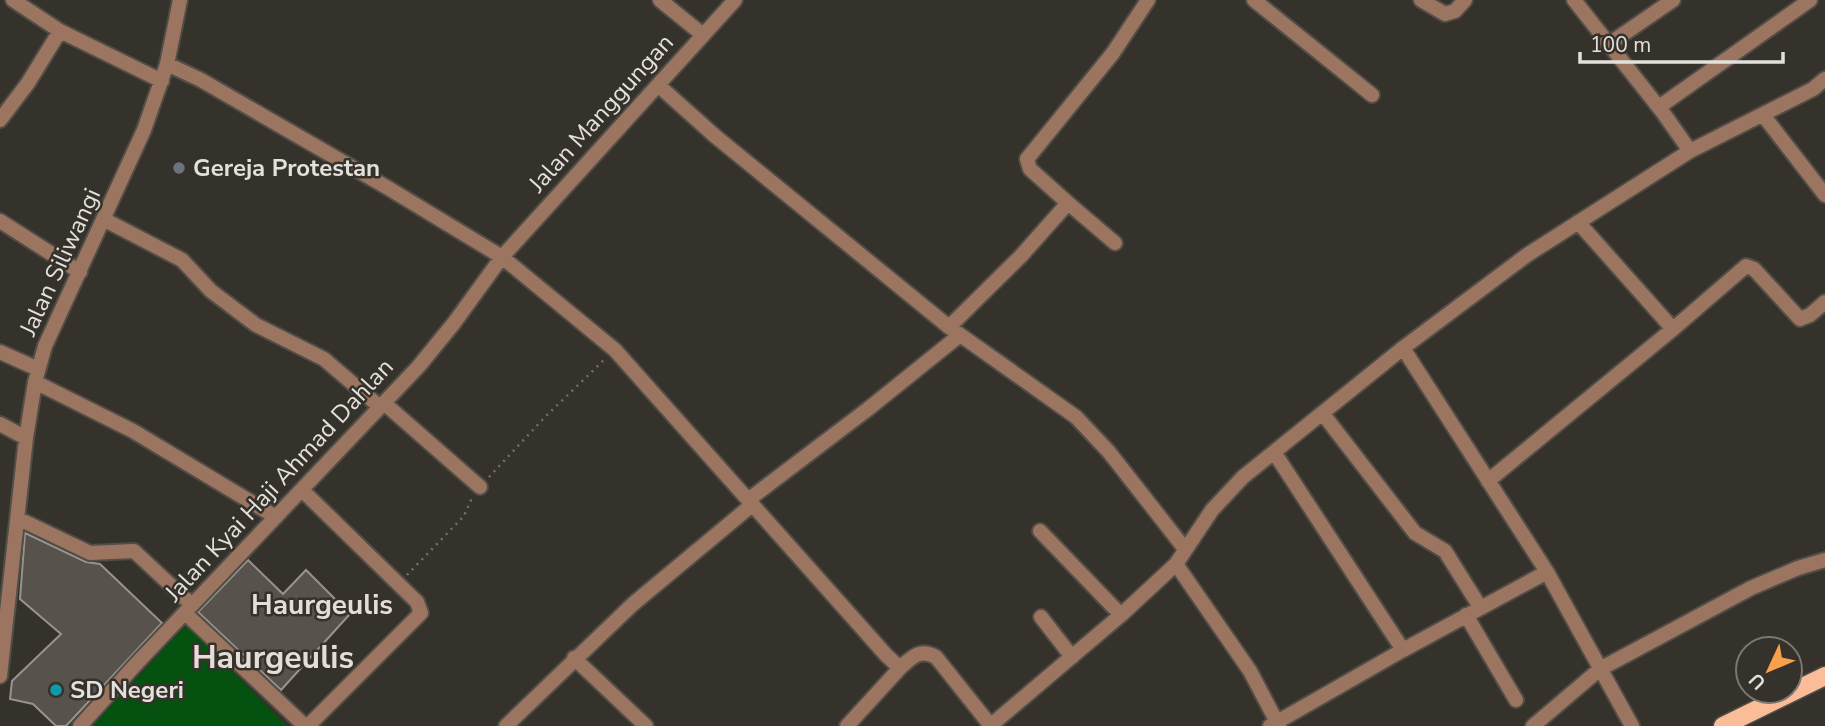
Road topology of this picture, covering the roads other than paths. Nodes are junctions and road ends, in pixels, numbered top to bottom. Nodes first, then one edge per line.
1 (13, 0) edge
2 (180, 0) edge
3 (660, 0) edge
4 (735, 0) edge
5 (1148, 0) edge
6 (1254, 0) edge
7 (1421, 0) edge
8 (1465, 0) edge
9 (1574, 0) edge
10 (1673, 0) edge
11 (1810, 0) edge
12 (60, 31) junction
13 (703, 35) junction
14 (1609, 44) junction
15 (167, 64) junction
16 (1825, 79) edge
17 (163, 81) junction
18 (658, 85) junction
19 (1372, 95) dead end
20 (1660, 107) junction
21 (1763, 114) junction
22 (0, 120) edge
23 (1690, 151) junction
24 (1825, 195) edge
25 (1068, 203) junction
26 (105, 220) junction
27 (0, 221) edge
28 (1578, 222) junction
29 (1115, 243) dead end
30 (502, 257) junction
31 (80, 272) junction
32 (1825, 302) edge
33 (1673, 329) junction
34 (955, 331) junction
35 (1403, 348) junction
36 (0, 352) edge
37 (36, 376) junction
38 (382, 405) junction
39 (1323, 414) junction
40 (0, 424) edge
41 (26, 438) junction
42 (1273, 452) junction
43 (1488, 481) junction
44 (480, 487) road end
45 (302, 490) junction
46 (750, 502) junction
47 (276, 517) junction
48 (19, 519) junction
49 (1040, 531) dead end
50 (1185, 549) junction
51 (1825, 560) edge
52 (1176, 564) junction
53 (1547, 572) junction
54 (4, 591) edge
55 (1479, 607) junction
56 (188, 609) junction
57 (1121, 615) junction
58 (1466, 615) junction
59 (1041, 617) dead end
60 (1403, 650) junction
61 (1072, 657) junction
62 (574, 659) junction
63 (900, 668) junction
64 (1600, 669) junction
65 (0, 676) edge
66 (1825, 676) edge
67 (1516, 700) dead end
68 (1276, 724) edge
69 (80, 726) edge
70 (306, 726) edge
71 (506, 726) edge
72 (646, 726) edge
73 (847, 726) edge
74 (990, 726) edge
75 (1534, 726) edge
76 (1632, 726) edge
77 (1723, 726) edge

1 - 12 street
2 - 15 street, Jalan Siliwangi
3 - 13 street
4 - 13 street, Jalan Manggungan
5 - 25 street
6 - 19 street
7 - 8 street
9 - 14 street
10 - 14 street
11 - 20 street
12 - 17 street
12 - 22 street
13 - 18 street, Jalan Manggungan
14 - 20 street
15 - 17 street, Jalan Siliwangi
15 - 30 street
16 - 21 street
17 - 26 street, Jalan Siliwangi
18 - 30 street, Jalan Manggungan
18 - 34 street
20 - 23 street
21 - 23 street
21 - 24 street
23 - 28 street
25 - 29 street
25 - 34 street
26 - 31 street, Jalan Siliwangi
26 - 38 street
27 - 31 street
28 - 33 street
28 - 35 street
30 - 38 street, Jalan Kyai Haji Ahmad Dahlan
30 - 46 street
31 - 37 street, Jalan Siliwangi
32 - 33 street
33 - 43 street
34 - 46 street
34 - 50 street
35 - 39 street
35 - 43 street
36 - 37 street
37 - 41 street, Jalan Siliwangi
37 - 47 street
38 - 44 street
38 - 45 street, Jalan Kyai Haji Ahmad Dahlan
39 - 42 street
39 - 55 street
40 - 41 street
41 - 48 street, Jalan Siliwangi
42 - 50 street
42 - 60 street
43 - 53 street
45 - 47 street, Jalan Kyai Haji Ahmad Dahlan
45 - 70 street
46 - 62 street
46 - 63 street
47 - 56 street, Jalan Kyai Haji Ahmad Dahlan
48 - 54 street, Jalan Siliwangi
48 - 56 street
49 - 57 street
50 - 52 street
51 - 64 street
52 - 57 street
52 - 68 street
53 - 55 street
53 - 64 street
54 - 65 street, Jalan Siliwangi
55 - 58 street
56 - 69 street, Jalan Kyai Haji Ahmad Dahlan
56 - 70 street
57 - 61 street
58 - 60 street
58 - 67 street
59 - 61 street
60 - 68 street
61 - 74 street
62 - 71 street
62 - 72 street
63 - 73 street
63 - 74 street
64 - 75 street
64 - 76 street
66 - 77 main road

